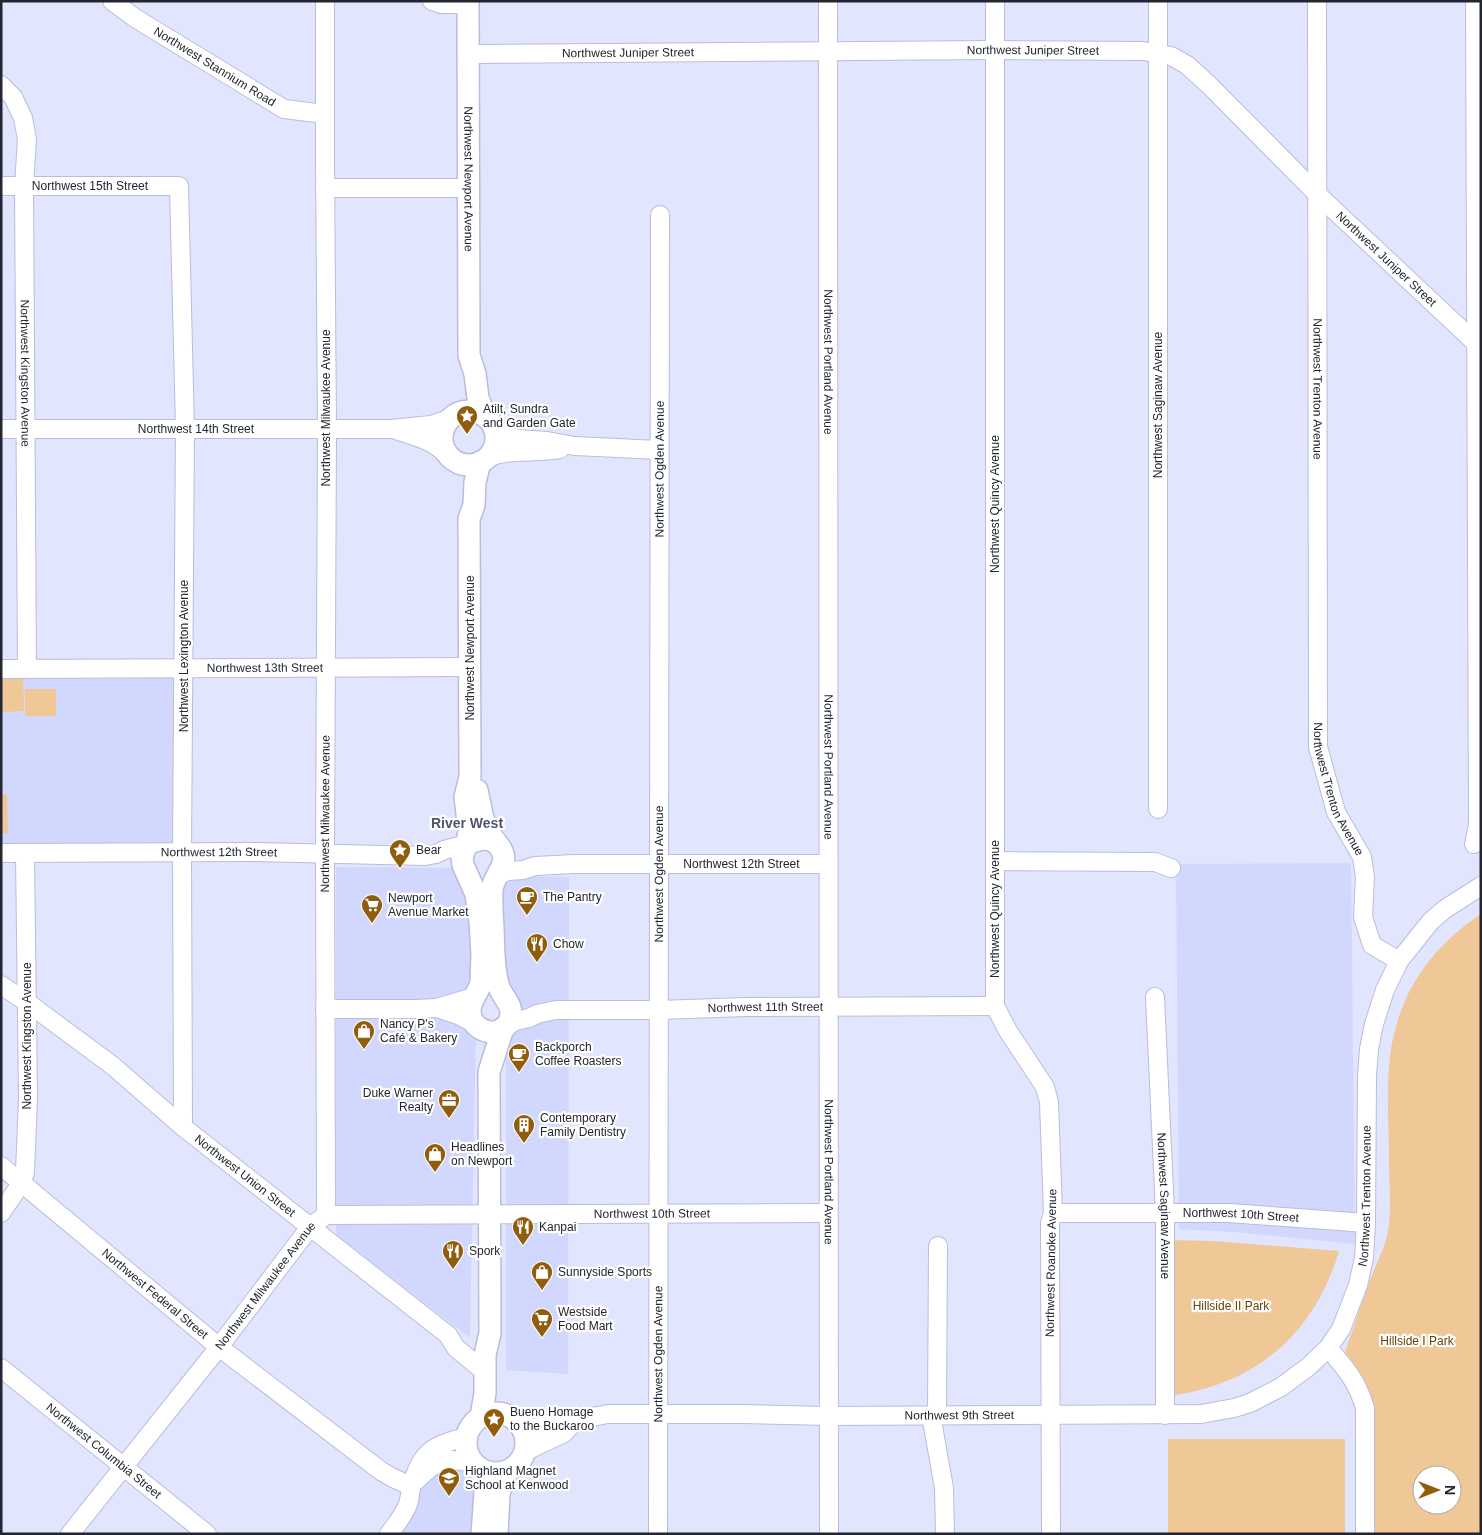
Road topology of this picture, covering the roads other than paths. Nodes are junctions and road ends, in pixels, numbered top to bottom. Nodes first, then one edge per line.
1 (112, 1) edge
2 (325, 1) edge
3 (432, 1) edge
4 (828, 1) edge
5 (995, 1) edge
6 (1158, 1) edge
7 (1317, 1) edge
8 (1475, 1) edge
9 (468, 3) edge
10 (995, 50) junction
11 (828, 51) junction
12 (1158, 53) junction
13 (468, 54) junction
14 (1, 85) edge
15 (324, 114) junction
16 (1, 186) edge
17 (24, 186) junction
18 (179, 186) joint
19 (326, 188) junction
20 (469, 188) junction
21 (1317, 194) junction
22 (660, 215) dead end
23 (1478, 345) edge
24 (469, 356) junction
25 (451, 417) junction
26 (489, 422) junction
27 (185, 428) junction
28 (391, 429) junction
29 (1, 430) edge
30 (26, 430) junction
31 (327, 430) junction
32 (575, 446) junction
33 (659, 450) junction
34 (451, 458) junction
35 (484, 460) junction
36 (469, 519) junction
37 (184, 668) junction
38 (326, 668) junction
39 (469, 668) junction
40 (1, 669) edge
41 (27, 669) junction
42 (470, 777) junction
43 (1158, 809) dead end
44 (468, 844) junction
45 (1474, 844) dead end
46 (498, 846) junction
47 (182, 852) junction
48 (1, 853) edge
49 (26, 853) junction
50 (325, 854) junction
51 (436, 854) junction
52 (995, 861) junction
53 (660, 864) junction
54 (828, 864) junction
55 (535, 866) junction
56 (1172, 868) dead end
57 (468, 877) junction
58 (497, 877) junction
59 (1481, 886) edge
60 (1399, 961) junction
61 (1, 985) edge
62 (476, 995) junction
63 (505, 997) junction
64 (1155, 997) dead end
65 (28, 1003) junction
66 (995, 1006) junction
67 (828, 1007) junction
68 (438, 1008) junction
69 (326, 1009) junction
70 (659, 1010) junction
71 (537, 1014) junction
72 (476, 1025) junction
73 (505, 1027) junction
74 (489, 1072) junction
75 (183, 1127) junction
76 (1, 1166) edge
77 (22, 1182) junction
78 (1, 1212) edge
79 (828, 1213) junction
80 (1053, 1213) junction
81 (1165, 1213) junction
82 (489, 1214) junction
83 (658, 1214) junction
84 (326, 1215) junction
85 (1366, 1223) junction
86 (310, 1228) junction
87 (938, 1246) dead end
88 (490, 1333) junction
89 (219, 1347) junction
90 (1328, 1348) junction
91 (1, 1368) edge
92 (485, 1372) junction
93 (658, 1414) junction
94 (1050, 1414) junction
95 (1165, 1415) junction
96 (829, 1416) junction
97 (934, 1416) junction
98 (481, 1417) junction
99 (514, 1420) junction
100 (573, 1423) junction
101 (466, 1437) junction
102 (526, 1451) junction
103 (123, 1467) junction
104 (477, 1467) junction
105 (505, 1473) junction
106 (411, 1486) junction
107 (70, 1534) edge
108 (207, 1534) edge
109 (390, 1534) edge
110 (482, 1534) edge
111 (497, 1534) edge
112 (658, 1534) edge
113 (829, 1534) edge
114 (945, 1534) edge
115 (1051, 1534) edge
116 (1365, 1534) edge

1 - 15 street, Northwest Stannium Road
2 - 15 street, Northwest Milwaukee Avenue
3 - 9 street
4 - 11 street, Northwest Portland Avenue
5 - 10 street, Northwest Quincy Avenue
6 - 12 street, Northwest Saginaw Avenue
7 - 21 street, Northwest Trenton Avenue
8 - 23 street
9 - 13 main road, Northwest Newport Avenue
10 - 11 street, Northwest Juniper Street
10 - 12 street, Northwest Juniper Street
10 - 52 street, Northwest Quincy Avenue
11 - 13 street, Northwest Juniper Street
11 - 54 street, Northwest Portland Avenue
12 - 21 street, Northwest Juniper Street
12 - 43 street, Northwest Saginaw Avenue
13 - 20 main road, Northwest Newport Avenue
14 - 17 street, Northwest Kingston Avenue
15 - 19 street, Northwest Milwaukee Avenue
16 - 17 street, Northwest 15th Street
17 - 18 street, Northwest 15th Street
17 - 30 street, Northwest Kingston Avenue
18 - 27 street, Northwest Lexington Avenue
19 - 20 street
19 - 31 street, Northwest Milwaukee Avenue
20 - 24 main road, Northwest Newport Avenue
21 - 23 street, Northwest Juniper Street
21 - 60 street, Northwest Trenton Avenue
22 - 33 street, Northwest Ogden Avenue
23 - 45 street
24 - 25 main road, Northwest Newport Avenue
24 - 26 main road, Northwest Newport Avenue
25 - 26 main road
25 - 28 street, Northwest 14th Street
25 - 34 main road
26 - 32 street
26 - 35 main road
27 - 30 street, Northwest 14th Street
27 - 31 street, Northwest 14th Street
27 - 37 street, Northwest Lexington Avenue
28 - 31 street, Northwest 14th Street
28 - 34 street, Northwest 14th Street
29 - 30 street, Northwest 14th Street
30 - 41 street, Northwest Kingston Avenue
31 - 38 street, Northwest Milwaukee Avenue
32 - 33 street
32 - 35 street
33 - 53 street, Northwest Ogden Avenue
34 - 35 main road
34 - 36 main road, Northwest Newport Avenue
35 - 36 main road, Northwest Newport Avenue
36 - 39 main road, Northwest Newport Avenue
37 - 38 street, Northwest 13th Street
37 - 41 street, Northwest 13th Street
37 - 47 street, Northwest Lexington Avenue
38 - 39 street, Northwest 13th Street
38 - 50 street, Northwest Milwaukee Avenue
39 - 42 main road, Northwest Newport Avenue
40 - 41 street, Northwest 13th Street
42 - 44 main road, Northwest Newport Avenue
42 - 46 main road, Northwest Newport Avenue
44 - 46 main road
44 - 51 street, Northwest 12th Street
44 - 57 main road, Northwest Newport Avenue
46 - 55 street, Northwest 12th Street
46 - 58 main road
47 - 49 street, Northwest 12th Street
47 - 50 street, Northwest 12th Street
47 - 75 street, Northwest Lexington Avenue
48 - 49 street, Northwest 12th Street
49 - 65 street, Northwest Kingston Avenue
50 - 51 street, Northwest 12th Street
50 - 69 street, Northwest Milwaukee Avenue
51 - 57 street
52 - 56 street
52 - 66 street, Northwest Quincy Avenue
53 - 54 street, Northwest 12th Street
53 - 55 street, Northwest 12th Street
53 - 70 street, Northwest Ogden Avenue
54 - 67 street, Northwest Portland Avenue
55 - 58 street, Northwest 12th Street
57 - 62 main road
58 - 63 main road
59 - 60 street
60 - 85 street, Northwest Trenton Avenue
61 - 65 street, Northwest Union Street
62 - 68 street
62 - 72 main road
63 - 71 street
63 - 73 main road
64 - 81 street, Northwest Saginaw Avenue
65 - 75 street, Northwest Union Street
65 - 77 street, Northwest Kingston Avenue
66 - 67 street, Northwest 11th Street
66 - 80 street, Northwest Roanoke Avenue
67 - 70 street, Northwest 11th Street
67 - 79 street, Northwest Portland Avenue
68 - 69 street
68 - 72 street
69 - 84 street, Northwest Milwaukee Avenue
70 - 71 street, Northwest 11th Street
70 - 83 street, Northwest Ogden Avenue
71 - 73 street, Northwest 11th Street
72 - 73 main road
72 - 74 main road
73 - 74 main road
74 - 82 main road
75 - 86 street, Northwest Union Street
76 - 77 street, Northwest Federal Street
77 - 78 street, Northwest Kingston Avenue
77 - 89 street, Northwest Federal Street
79 - 83 street, Northwest 10th Street
79 - 96 street, Northwest Portland Avenue
80 - 81 street, Northwest 10th Street
80 - 94 street, Northwest Roanoke Avenue
81 - 85 street, Northwest 10th Street
81 - 95 street, Northwest Saginaw Avenue
82 - 83 street, Northwest 10th Street
82 - 84 street, Northwest 10th Street
82 - 88 main road
83 - 93 street, Northwest Ogden Avenue
84 - 86 street, Northwest Milwaukee Avenue
85 - 90 street, Northwest Trenton Avenue
86 - 89 street, Northwest Milwaukee Avenue
86 - 92 street, Northwest Union Street
87 - 97 street
88 - 92 main road
88 - 99 main road
89 - 103 street, Northwest Milwaukee Avenue
89 - 106 street, Northwest Federal Street
90 - 95 street, Northwest 9th Street
90 - 116 street
91 - 103 street, Northwest Columbia Street
92 - 98 main road
93 - 96 street, Northwest 9th Street
93 - 100 street, Northwest 9th Street
93 - 112 street, Northwest Ogden Avenue
94 - 95 street, Northwest 9th Street
94 - 97 street, Northwest 9th Street
94 - 115 street, Northwest Roanoke Avenue
96 - 97 street, Northwest 9th Street
96 - 113 street, Northwest Portland Avenue
97 - 114 street
98 - 99 main road
98 - 101 main road
99 - 100 street, Northwest 9th Street
99 - 102 main road
100 - 102 street, Northwest 9th Street
101 - 104 main road
101 - 106 street
102 - 105 main road
103 - 107 street, Northwest Milwaukee Avenue
103 - 108 street, Northwest Columbia Street
104 - 105 main road
104 - 106 street
104 - 110 main road
105 - 111 main road
106 - 109 street

